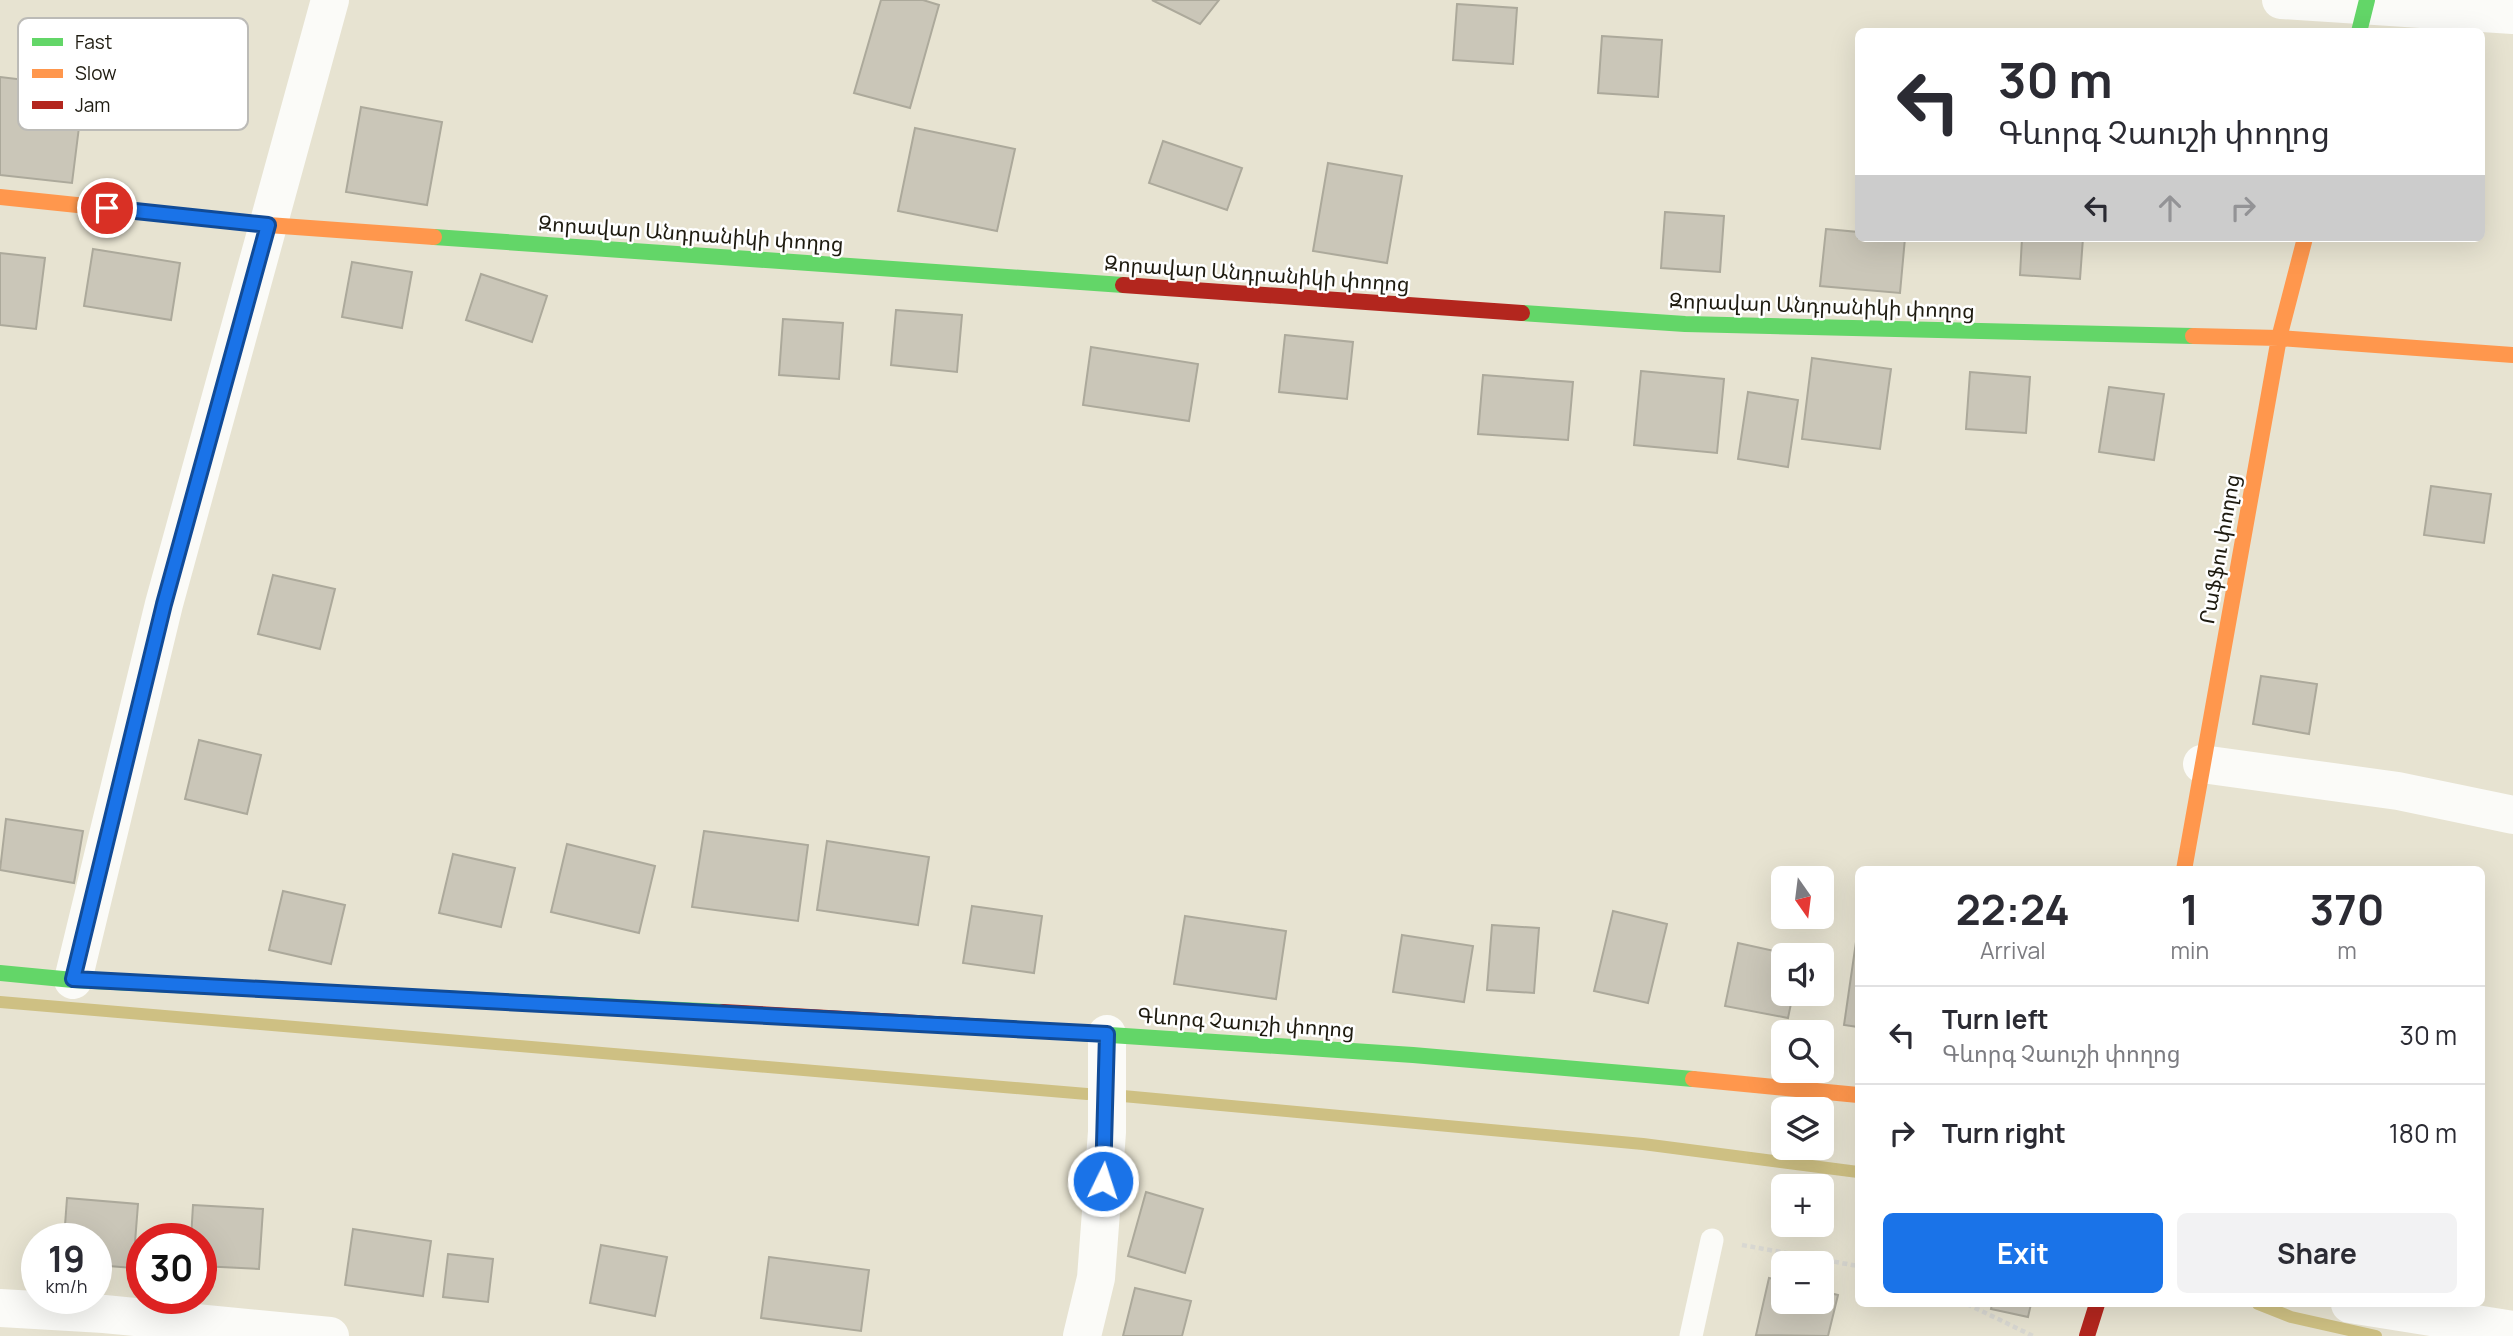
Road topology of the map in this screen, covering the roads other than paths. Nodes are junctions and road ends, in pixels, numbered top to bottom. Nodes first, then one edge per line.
1 (330, 0) edge
2 (2281, 0) edge
3 (2364, 13) edge
4 (2513, 15) edge
5 (0, 197) edge
6 (268, 225) junction
7 (2304, 242) edge
8 (2279, 338) junction
9 (2513, 355) edge
10 (2202, 765) junction
11 (2513, 815) edge
12 (2185, 866) edge
13 (0, 973) edge
14 (73, 979) junction
15 (1107, 1034) junction
16 (1855, 1095) edge
17 (1712, 1240) road end
18 (2096, 1307) edge
19 (2369, 1307) edge
20 (0, 1308) edge
21 (2513, 1330) edge
22 (330, 1336) edge
23 (1082, 1336) edge
24 (1691, 1336) edge
25 (2087, 1336) edge

1 - 6 street
2 - 3 street
3 - 4 street
5 - 6 street, Զորավար Անդրանիկի փողոց
6 - 8 street, Զորավար Անդրանիկի փողոց
6 - 14 street
7 - 8 street, Րաֆֆու փողոց
8 - 9 street, Զորավար Անդրանիկի փողոց
8 - 10 street, Րաֆֆու փողոց
10 - 11 street
10 - 12 street, Րաֆֆու փողոց
13 - 14 street, Գևորգ Չաուշի փողոց
14 - 15 street, Գևորգ Չաուշի փողոց
15 - 16 street, Գևորգ Չաուշի փողոց
15 - 23 street
17 - 24 lane
18 - 25 street
19 - 21 street
20 - 22 street

